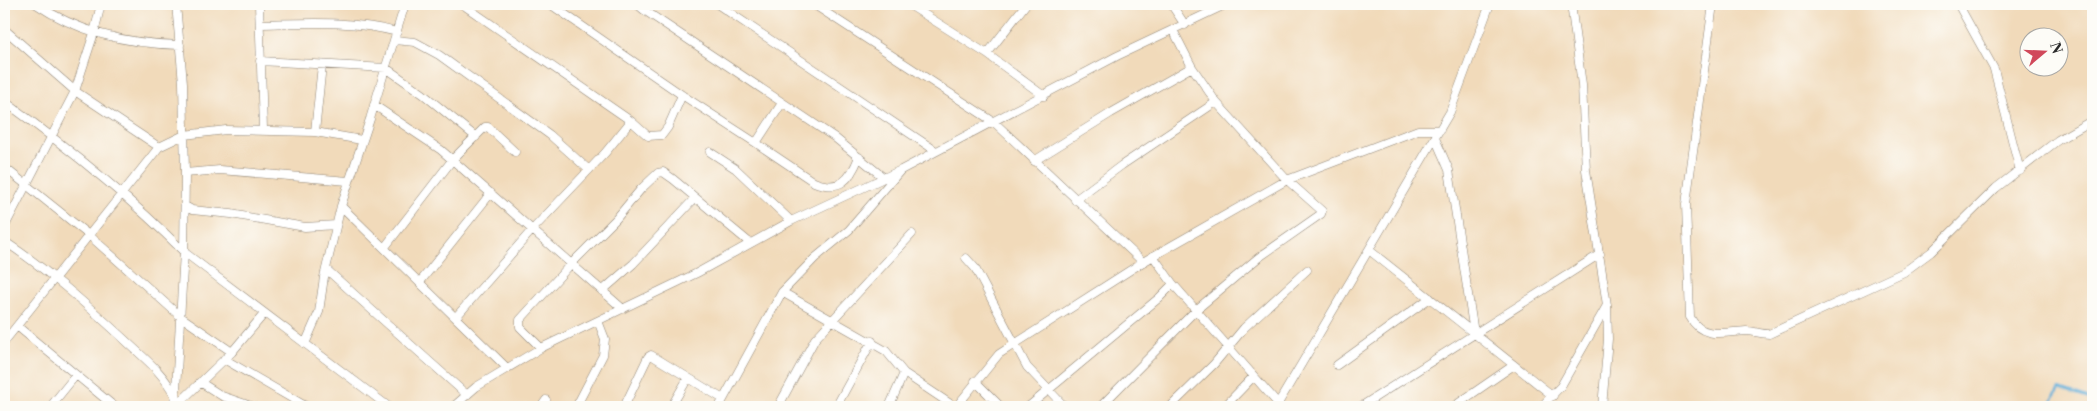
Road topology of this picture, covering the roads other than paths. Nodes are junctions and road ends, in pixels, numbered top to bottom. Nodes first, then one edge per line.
1 (5, 4) edge
2 (36, 4) edge
3 (101, 4) edge
4 (176, 4) edge
5 (259, 4) edge
6 (405, 4) edge
7 (462, 4) edge
8 (550, 4) edge
9 (637, 4) edge
10 (716, 4) edge
11 (813, 4) edge
12 (908, 4) edge
13 (1026, 4) edge
14 (1171, 4) edge
15 (1227, 4) edge
16 (1490, 4) edge
17 (1571, 4) edge
18 (1714, 4) edge
19 (1958, 4) edge
20 (49, 8) edge
21 (4, 14) edge
22 (261, 24) junction
23 (1185, 25) junction
24 (4, 29) edge
25 (1173, 30) junction
26 (397, 32) junction
27 (94, 33) junction
28 (394, 40) junction
29 (180, 46) junction
30 (987, 54) junction
31 (260, 61) junction
32 (322, 65) junction
33 (1192, 67) junction
34 (386, 68) junction
35 (75, 91) junction
36 (682, 95) junction
37 (1044, 96) junction
38 (4, 101) edge
39 (1216, 102) junction
40 (782, 103) junction
41 (374, 105) junction
42 (2093, 120) edge
43 (631, 121) junction
44 (994, 122) junction
45 (263, 129) junction
46 (1440, 130) junction
47 (315, 132) junction
48 (51, 135) junction
49 (184, 136) junction
50 (476, 137) junction
51 (1435, 138) junction
52 (362, 140) junction
53 (756, 142) junction
54 (159, 147) junction
55 (936, 151) junction
56 (515, 152) dead end
57 (710, 152) dead end
58 (859, 157) junction
59 (452, 159) junction
60 (1034, 161) junction
61 (4, 167) edge
62 (588, 170) junction
63 (901, 170) junction
64 (2020, 171) junction
65 (185, 173) junction
66 (883, 177) junction
67 (1287, 180) junction
68 (348, 181) junction
69 (27, 186) junction
70 (491, 193) junction
71 (123, 194) junction
72 (695, 198) junction
73 (1075, 200) junction
74 (185, 206) junction
75 (341, 206) junction
76 (791, 221) junction
77 (336, 225) junction
78 (4, 228) edge
79 (532, 230) junction
80 (912, 234) dead end
81 (90, 236) junction
82 (4, 241) edge
83 (750, 243) junction
84 (385, 247) junction
85 (1369, 250) junction
86 (184, 252) junction
87 (1600, 254) junction
88 (1153, 256) junction
89 (966, 258) dead end
90 (1143, 262) junction
91 (570, 265) junction
92 (326, 269) junction
93 (1307, 270) dead end
94 (56, 278) junction
95 (420, 282) junction
96 (1173, 284) junction
97 (602, 291) junction
98 (782, 292) junction
99 (1430, 298) junction
100 (1607, 305) junction
101 (623, 309) junction
102 (1196, 310) junction
103 (264, 314) junction
104 (181, 317) junction
105 (456, 317) junction
106 (832, 319) junction
107 (598, 321) junction
108 (17, 326) junction
109 (1474, 333) junction
110 (872, 341) junction
111 (4, 342) edge
112 (305, 344) junction
113 (1014, 345) junction
114 (541, 348) junction
115 (1228, 348) junction
116 (232, 352) junction
117 (224, 360) junction
118 (1337, 365) dead end
119 (1514, 365) junction
120 (506, 368) junction
121 (904, 373) junction
122 (76, 375) junction
123 (1253, 376) junction
124 (688, 378) junction
125 (975, 381) junction
126 (200, 382) junction
127 (1048, 390) junction
128 (467, 395) junction
129 (1553, 396) junction
130 (175, 397) junction
131 (723, 399) junction
132 (546, 400) dead end
133 (1278, 406) edge
134 (50, 407) edge
135 (115, 407) edge
136 (254, 407) edge
137 (307, 407) edge
138 (389, 407) edge
139 (453, 407) edge
140 (541, 407) edge
141 (576, 407) edge
142 (624, 407) edge
143 (671, 407) edge
144 (719, 407) edge
145 (778, 407) edge
146 (836, 407) edge
147 (889, 407) edge
148 (955, 407) edge
149 (1001, 407) edge
150 (1028, 407) edge
151 (1065, 407) edge
152 (1100, 407) edge
153 (1170, 407) edge
154 (1224, 407) edge
155 (1360, 407) edge
156 (1453, 407) edge
157 (1541, 407) edge
158 (1602, 407) edge

1 - 21 street
2 - 20 street
3 - 27 street
4 - 29 street
5 - 22 street
6 - 26 street
7 - 43 street
8 - 36 street
9 - 40 street
10 - 55 street
11 - 44 street
12 - 30 street
13 - 30 street
14 - 23 street
15 - 23 street
16 - 46 street
17 - 87 street
18 - 64 street
19 - 64 street
20 - 27 street
22 - 26 street
22 - 31 street
23 - 25 street
24 - 35 street
25 - 33 street
25 - 37 street
26 - 28 street
27 - 29 street
27 - 35 street
28 - 34 street
28 - 62 street
29 - 49 street
30 - 37 street
31 - 32 street
31 - 45 street
32 - 34 street
32 - 47 street
33 - 39 street
33 - 60 street
34 - 41 street
34 - 50 street
35 - 48 street
35 - 54 street
36 - 43 street
36 - 53 street
37 - 44 street
38 - 48 street
39 - 67 street
39 - 73 street
40 - 53 street
40 - 58 street
41 - 52 street
41 - 59 street
42 - 64 street
43 - 62 street
44 - 55 street
44 - 60 street
45 - 47 street
45 - 49 street
46 - 51 street
46 - 67 street
47 - 52 street
48 - 69 street
48 - 71 street
49 - 54 street
49 - 65 street
50 - 56 street
50 - 59 street
51 - 85 street
51 - 109 street
52 - 68 street
53 - 58 street
54 - 71 street
55 - 63 street
57 - 76 street
58 - 66 street
59 - 70 street
59 - 84 street
60 - 73 street
61 - 69 street
62 - 79 street
63 - 66 street
63 - 98 street
65 - 68 street
65 - 74 street
66 - 76 street
67 - 88 street
67 - 102 street
68 - 75 street
69 - 78 street
69 - 81 street
70 - 79 street
70 - 95 street
71 - 81 street
71 - 86 street
72 - 83 street
72 - 91 street
72 - 97 street
73 - 90 street
74 - 77 street
74 - 86 street
75 - 77 street
75 - 84 street
76 - 83 street
77 - 92 street
79 - 91 street
79 - 105 street
80 - 106 street
81 - 94 street
81 - 104 street
82 - 94 street
83 - 101 street
84 - 95 street
85 - 99 street
85 - 133 street
86 - 103 street
86 - 104 street
87 - 100 street
87 - 109 street
88 - 90 street
88 - 96 street
89 - 113 street
90 - 113 street
91 - 97 street
91 - 114 street
92 - 112 street
92 - 128 street
93 - 115 street
94 - 108 street
94 - 130 street
95 - 105 street
96 - 102 street
96 - 127 street
97 - 101 street
98 - 106 street
98 - 131 street
99 - 109 street
99 - 118 street
100 - 129 street
100 - 158 street
101 - 107 street
102 - 115 street
102 - 152 street
103 - 112 street
103 - 116 street
104 - 116 street
104 - 130 street
105 - 120 street
106 - 110 street
106 - 145 street
107 - 114 street
107 - 141 street
108 - 111 street
108 - 122 street
109 - 119 street
109 - 155 street
110 - 121 street
110 - 146 street
112 - 138 street
113 - 125 street
113 - 127 street
114 - 120 street
115 - 123 street
115 - 153 street
116 - 117 street
117 - 126 street
117 - 137 street
119 - 129 street
119 - 156 street
120 - 128 street
121 - 147 street
121 - 148 street
122 - 134 street
122 - 135 street
123 - 133 street
123 - 154 street
124 - 131 street
124 - 142 street
124 - 143 street
125 - 148 street
125 - 149 street
126 - 130 street
126 - 136 street
127 - 150 street
127 - 151 street
128 - 139 street
129 - 157 street
131 - 144 street
132 - 140 street

